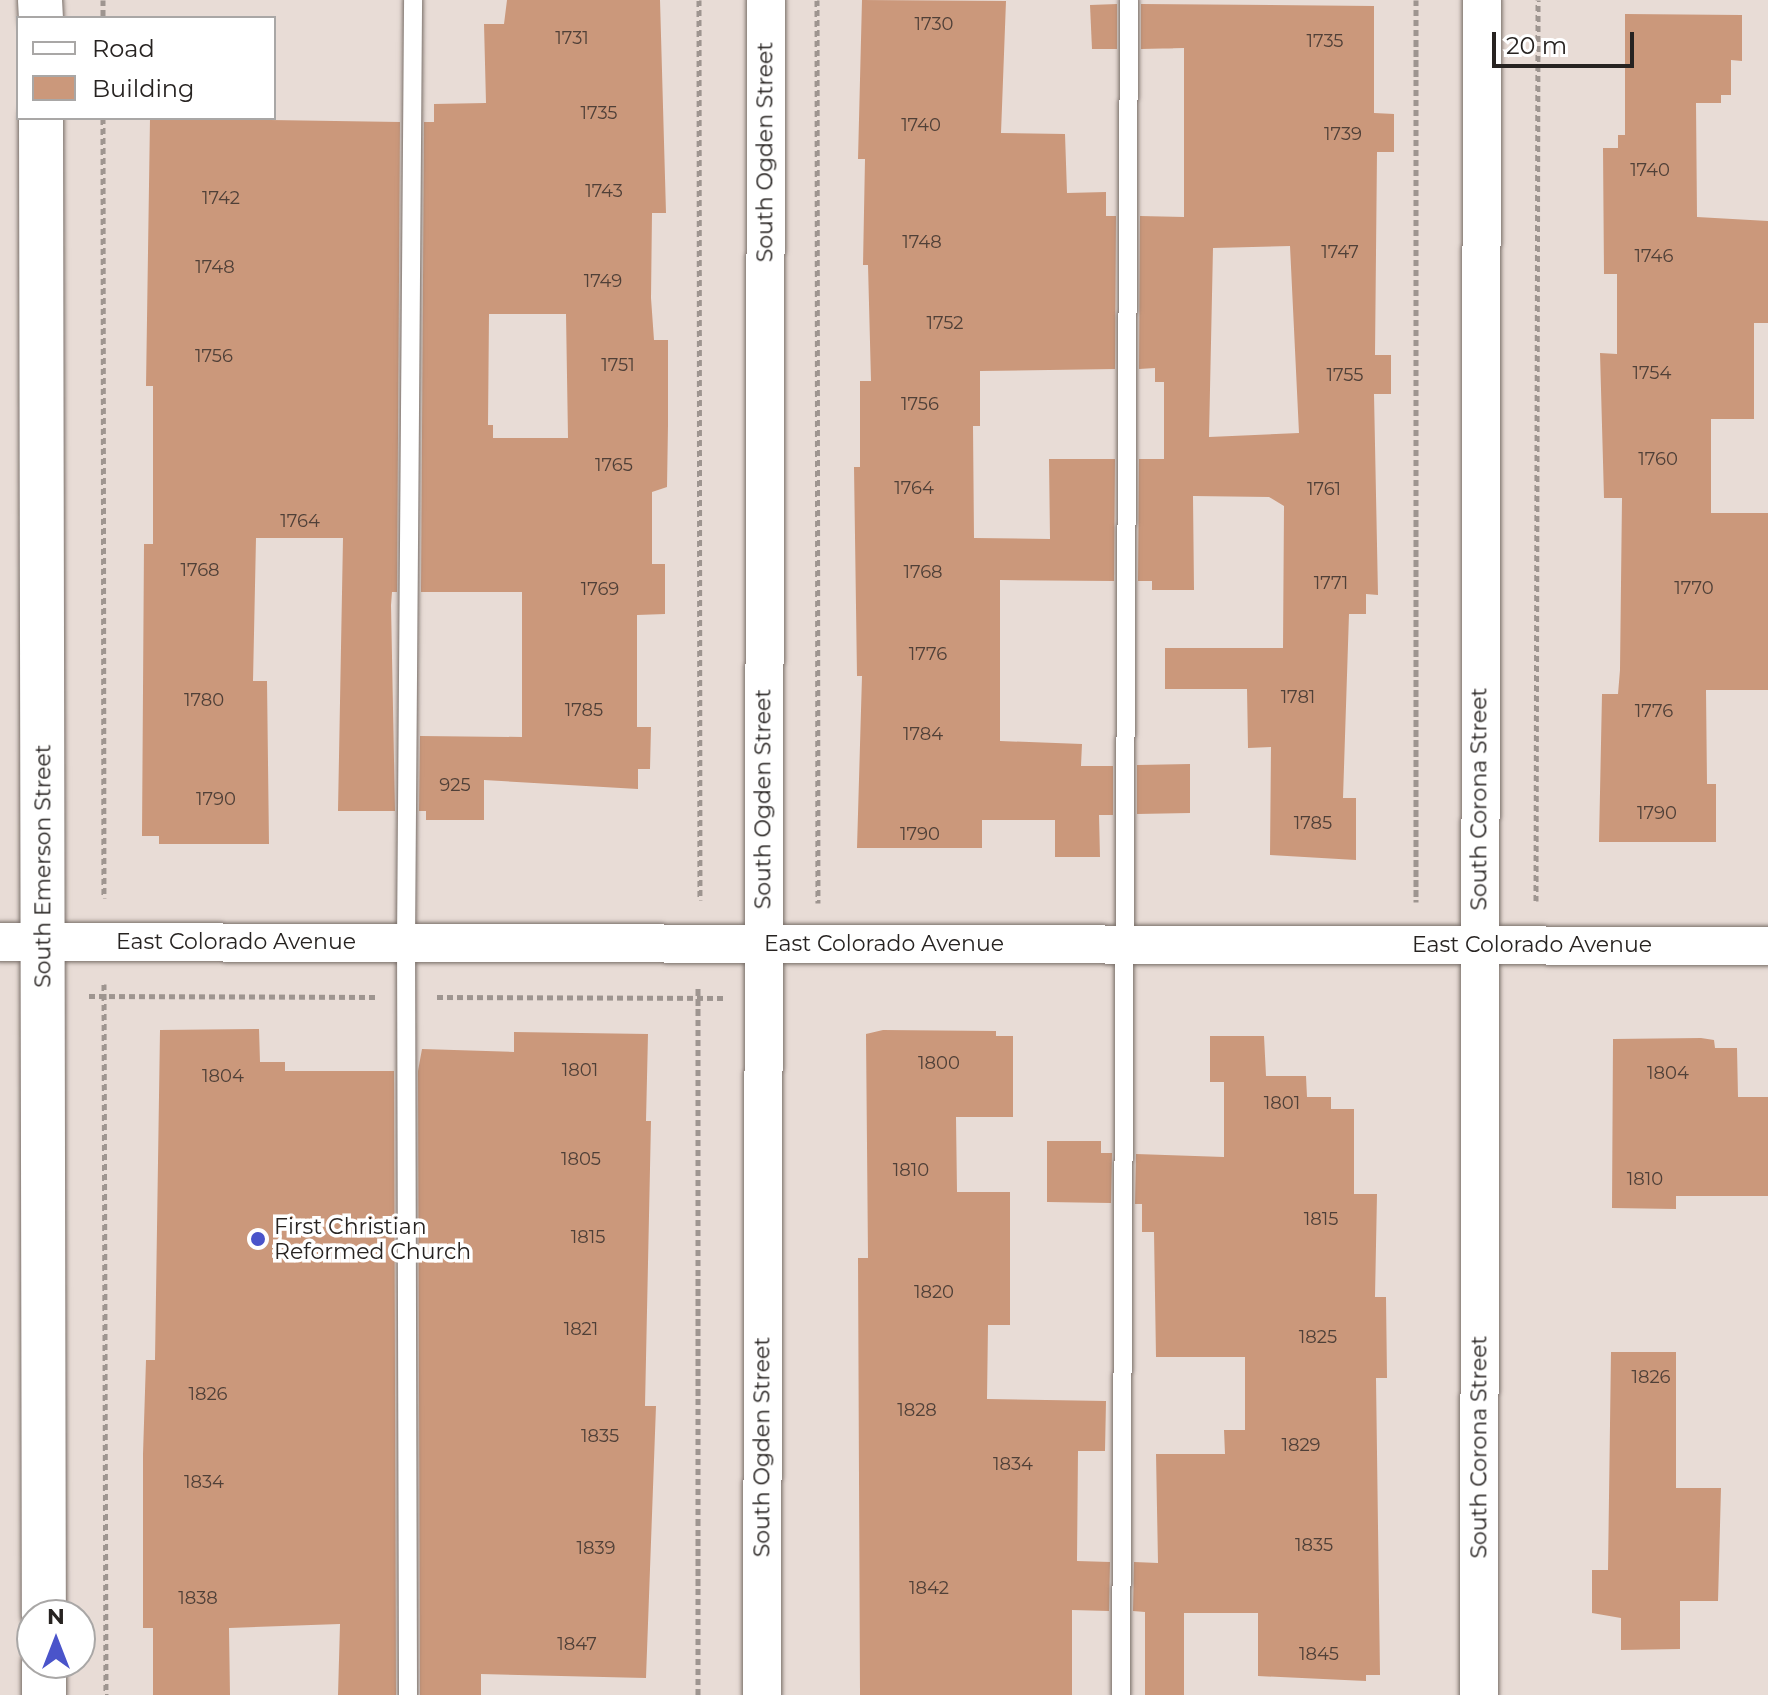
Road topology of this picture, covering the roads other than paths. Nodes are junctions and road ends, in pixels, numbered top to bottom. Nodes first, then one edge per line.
1 (413, 0) edge
2 (766, 0) edge
3 (1129, 0) edge
4 (1482, 0) edge
5 (41, 120) edge
6 (0, 942) edge
7 (43, 942) junction
8 (406, 943) junction
9 (762, 944) junction
10 (1121, 944) junction
11 (1478, 945) junction
12 (1768, 946) edge
13 (44, 1599) edge
14 (408, 1695) edge
15 (762, 1695) edge
16 (1121, 1695) edge
17 (1479, 1695) edge

1 - 8 lane
2 - 9 street, South Ogden Street
3 - 10 lane
4 - 11 street, South Corona Street
5 - 7 street, South Emerson Street
6 - 7 street, East Colorado Avenue
7 - 8 street, East Colorado Avenue
7 - 13 street, South Emerson Street
8 - 9 street, East Colorado Avenue
8 - 14 lane
9 - 10 street, East Colorado Avenue
9 - 15 street, South Ogden Street
10 - 11 street, East Colorado Avenue
10 - 16 lane
11 - 12 street, East Colorado Avenue
11 - 17 street, South Corona Street

